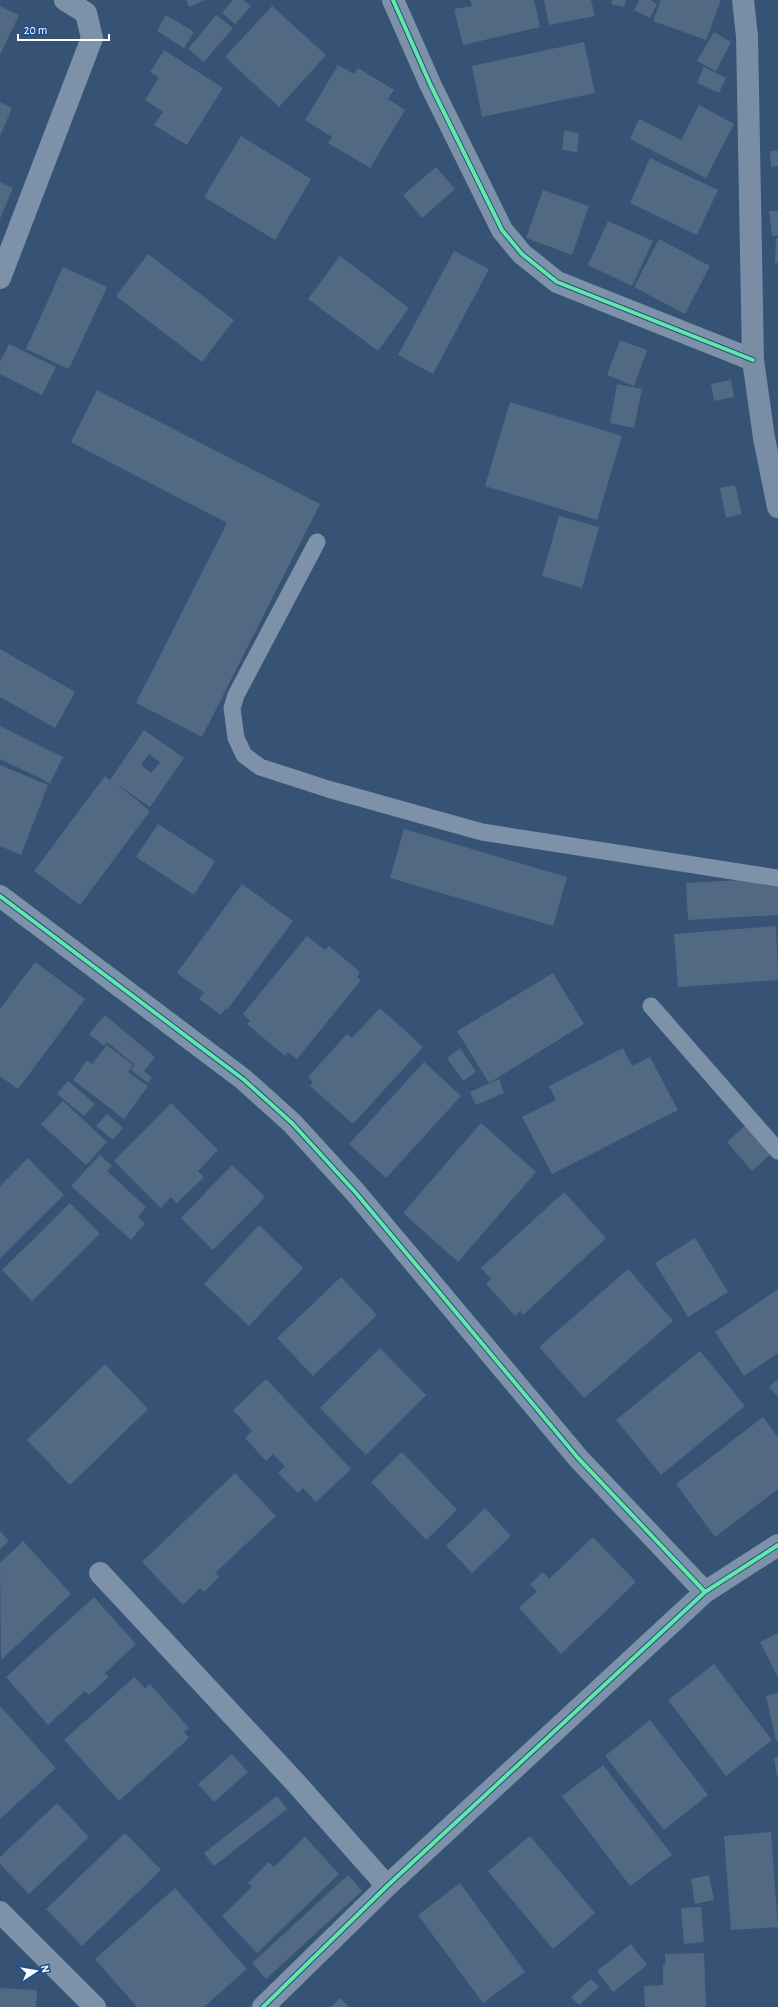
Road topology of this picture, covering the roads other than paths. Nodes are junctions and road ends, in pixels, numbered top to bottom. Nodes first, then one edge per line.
1 (65, 0) edge
2 (393, 0) edge
3 (743, 0) edge
4 (0, 278) edge
5 (753, 360) junction
6 (778, 507) edge
7 (317, 542) dead end
8 (778, 878) edge
9 (0, 896) edge
10 (651, 1006) dead end
11 (778, 1151) edge
12 (778, 1545) edge
13 (100, 1573) dead end
14 (705, 1592) junction
15 (387, 1886) junction
16 (0, 1912) edge
17 (95, 2007) edge
18 (263, 2007) edge

1 - 4 street
2 - 5 street
3 - 5 main road
5 - 6 main road
7 - 8 lane
9 - 14 street
10 - 11 lane
12 - 14 street
13 - 15 street
14 - 15 street
15 - 18 street
16 - 17 street

